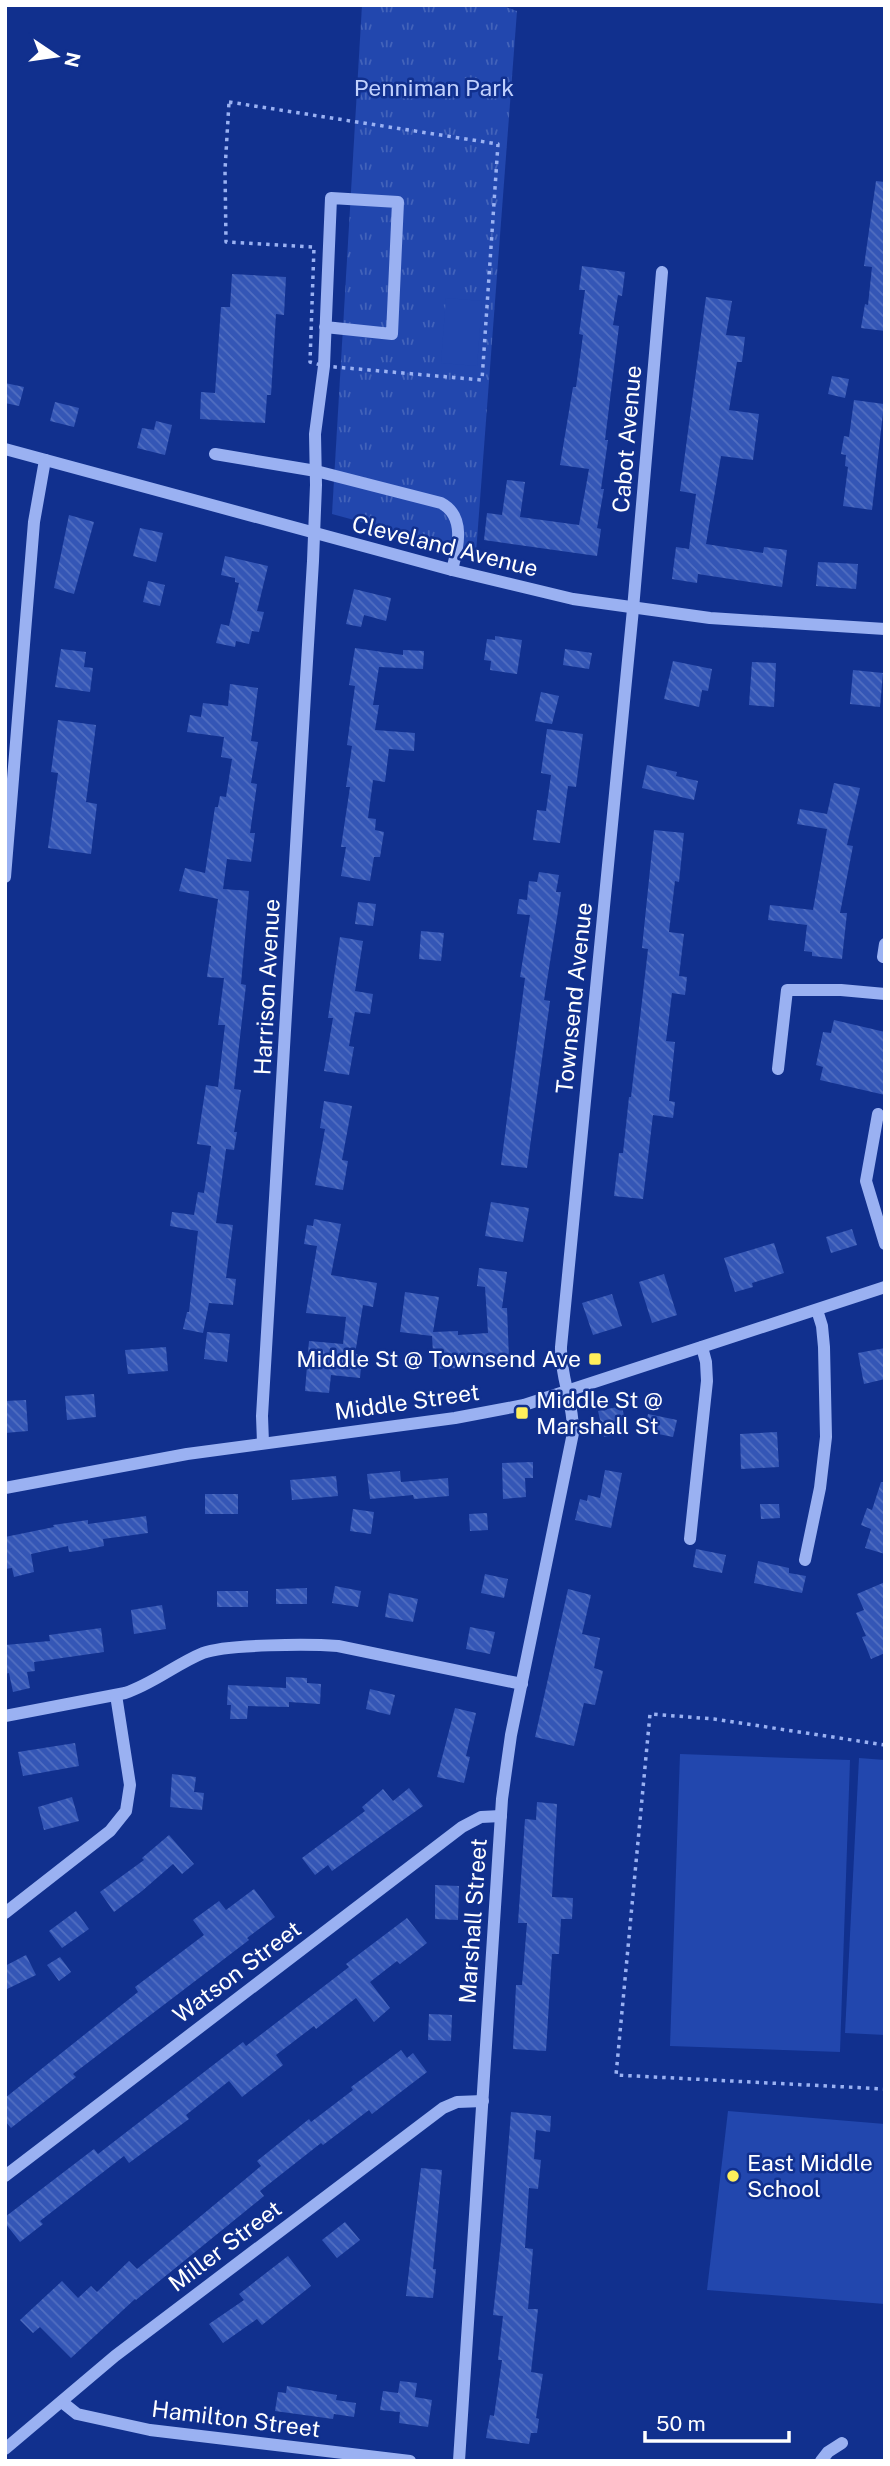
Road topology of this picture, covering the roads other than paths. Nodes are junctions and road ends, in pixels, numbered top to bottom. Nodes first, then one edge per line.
1 (662, 272) dead end
2 (325, 327) junction
3 (5, 449) edge
4 (215, 454) dead end
5 (45, 460) junction
6 (316, 471) junction
7 (314, 534) junction
8 (452, 570) junction
9 (633, 609) junction
10 (885, 629) edge
11 (6, 871) edge
12 (5, 877) edge
13 (885, 994) edge
14 (778, 1069) dead end
15 (878, 1114) dead end
16 (885, 1244) edge
17 (885, 1287) edge
18 (817, 1310) junction
19 (702, 1347) junction
20 (567, 1391) junction
21 (263, 1443) junction
22 (5, 1488) edge
23 (690, 1539) dead end
24 (805, 1560) dead end
25 (522, 1684) junction
26 (116, 1695) junction
27 (5, 1716) edge
28 (501, 1816) junction
29 (5, 1913) edge
30 (483, 2101) junction
31 (5, 2176) edge
32 (62, 2403) junction
33 (842, 2443) dead end
34 (5, 2449) edge
35 (410, 2461) edge
36 (459, 2461) edge
37 (821, 2461) edge

1 - 9 street, Cabot Avenue
2 - 2 street, Harrison Avenue
2 - 6 street, Harrison Avenue
3 - 5 street, Cleveland Avenue
4 - 6 street
5 - 7 street, Cleveland Avenue
5 - 11 street
6 - 7 street, Harrison Avenue
6 - 8 street
7 - 8 street, Cleveland Avenue
7 - 21 street, Harrison Avenue
8 - 9 street, Cleveland Avenue
9 - 10 street, Cleveland Avenue
9 - 20 street, Townsend Avenue
11 - 12 street
13 - 14 street
15 - 16 street
17 - 18 street, Middle Street
18 - 19 street, Middle Street
18 - 24 street
19 - 20 street, Middle Street
19 - 23 street
20 - 21 street, Middle Street
20 - 25 street, Marshall Street
21 - 22 street, Middle Street
25 - 26 street
25 - 28 street, Marshall Street
26 - 27 street
26 - 29 street
28 - 30 street, Marshall Street
28 - 31 street, Watson Street
30 - 32 street, Miller Street
30 - 36 street, Marshall Street
32 - 34 street, Miller Street
32 - 35 street, Hamilton Street
33 - 37 street

